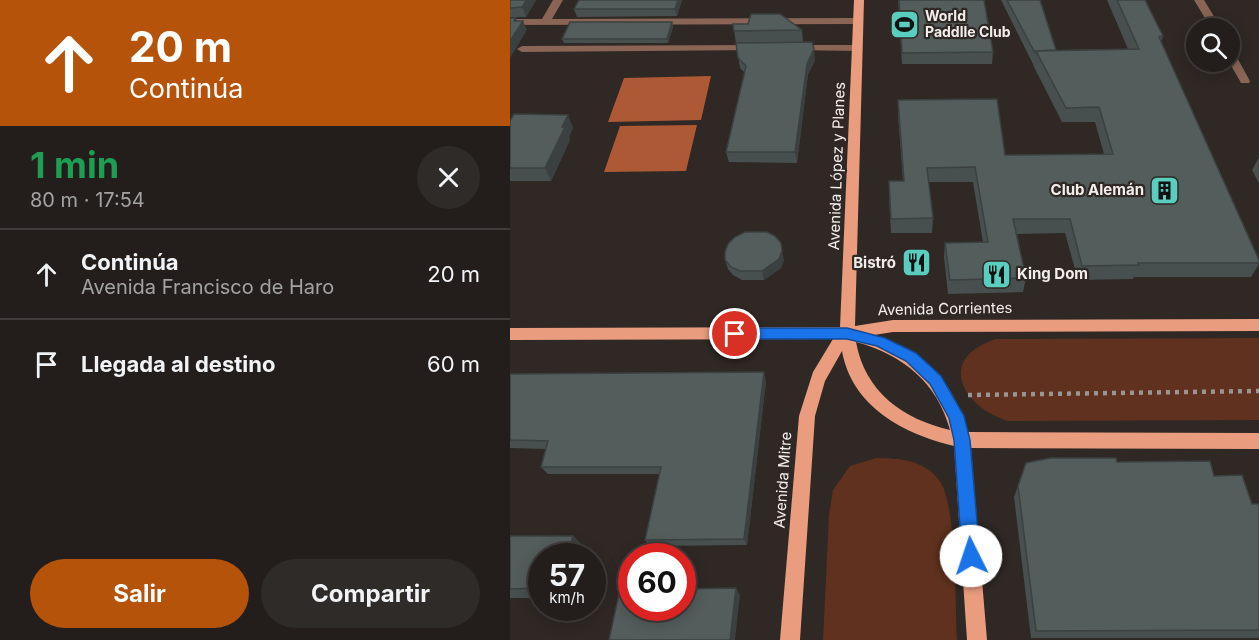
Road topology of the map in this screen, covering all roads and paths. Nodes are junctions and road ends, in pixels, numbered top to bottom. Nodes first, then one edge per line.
1 (558, 0) edge
2 (859, 0) edge
3 (1199, 0) edge
4 (1210, 18) edge
5 (858, 21) junction
6 (510, 22) edge
7 (545, 22) junction
8 (762, 48) edge
9 (786, 48) edge
10 (858, 48) junction
11 (522, 49) dead end
12 (1240, 72) edge
13 (1245, 81) dead end
14 (1259, 325) edge
15 (847, 333) junction
16 (510, 334) edge
17 (1259, 391) edge
18 (946, 395) junction
19 (962, 440) junction
20 (1259, 441) edge
21 (790, 640) edge
22 (977, 640) edge

1 - 7 street
2 - 5 main road, Avenida López y Planes
3 - 4 street
5 - 7 street
5 - 10 main road, Avenida López y Planes
6 - 7 street
8 - 11 street
9 - 10 street
10 - 15 main road, Avenida López y Planes
12 - 13 street
14 - 15 main road, Avenida Corrientes
15 - 16 main road
15 - 18 main road
15 - 19 main road
15 - 21 main road, Avenida Mitre
17 - 18 path
18 - 19 main road
19 - 20 main road
19 - 22 main road

